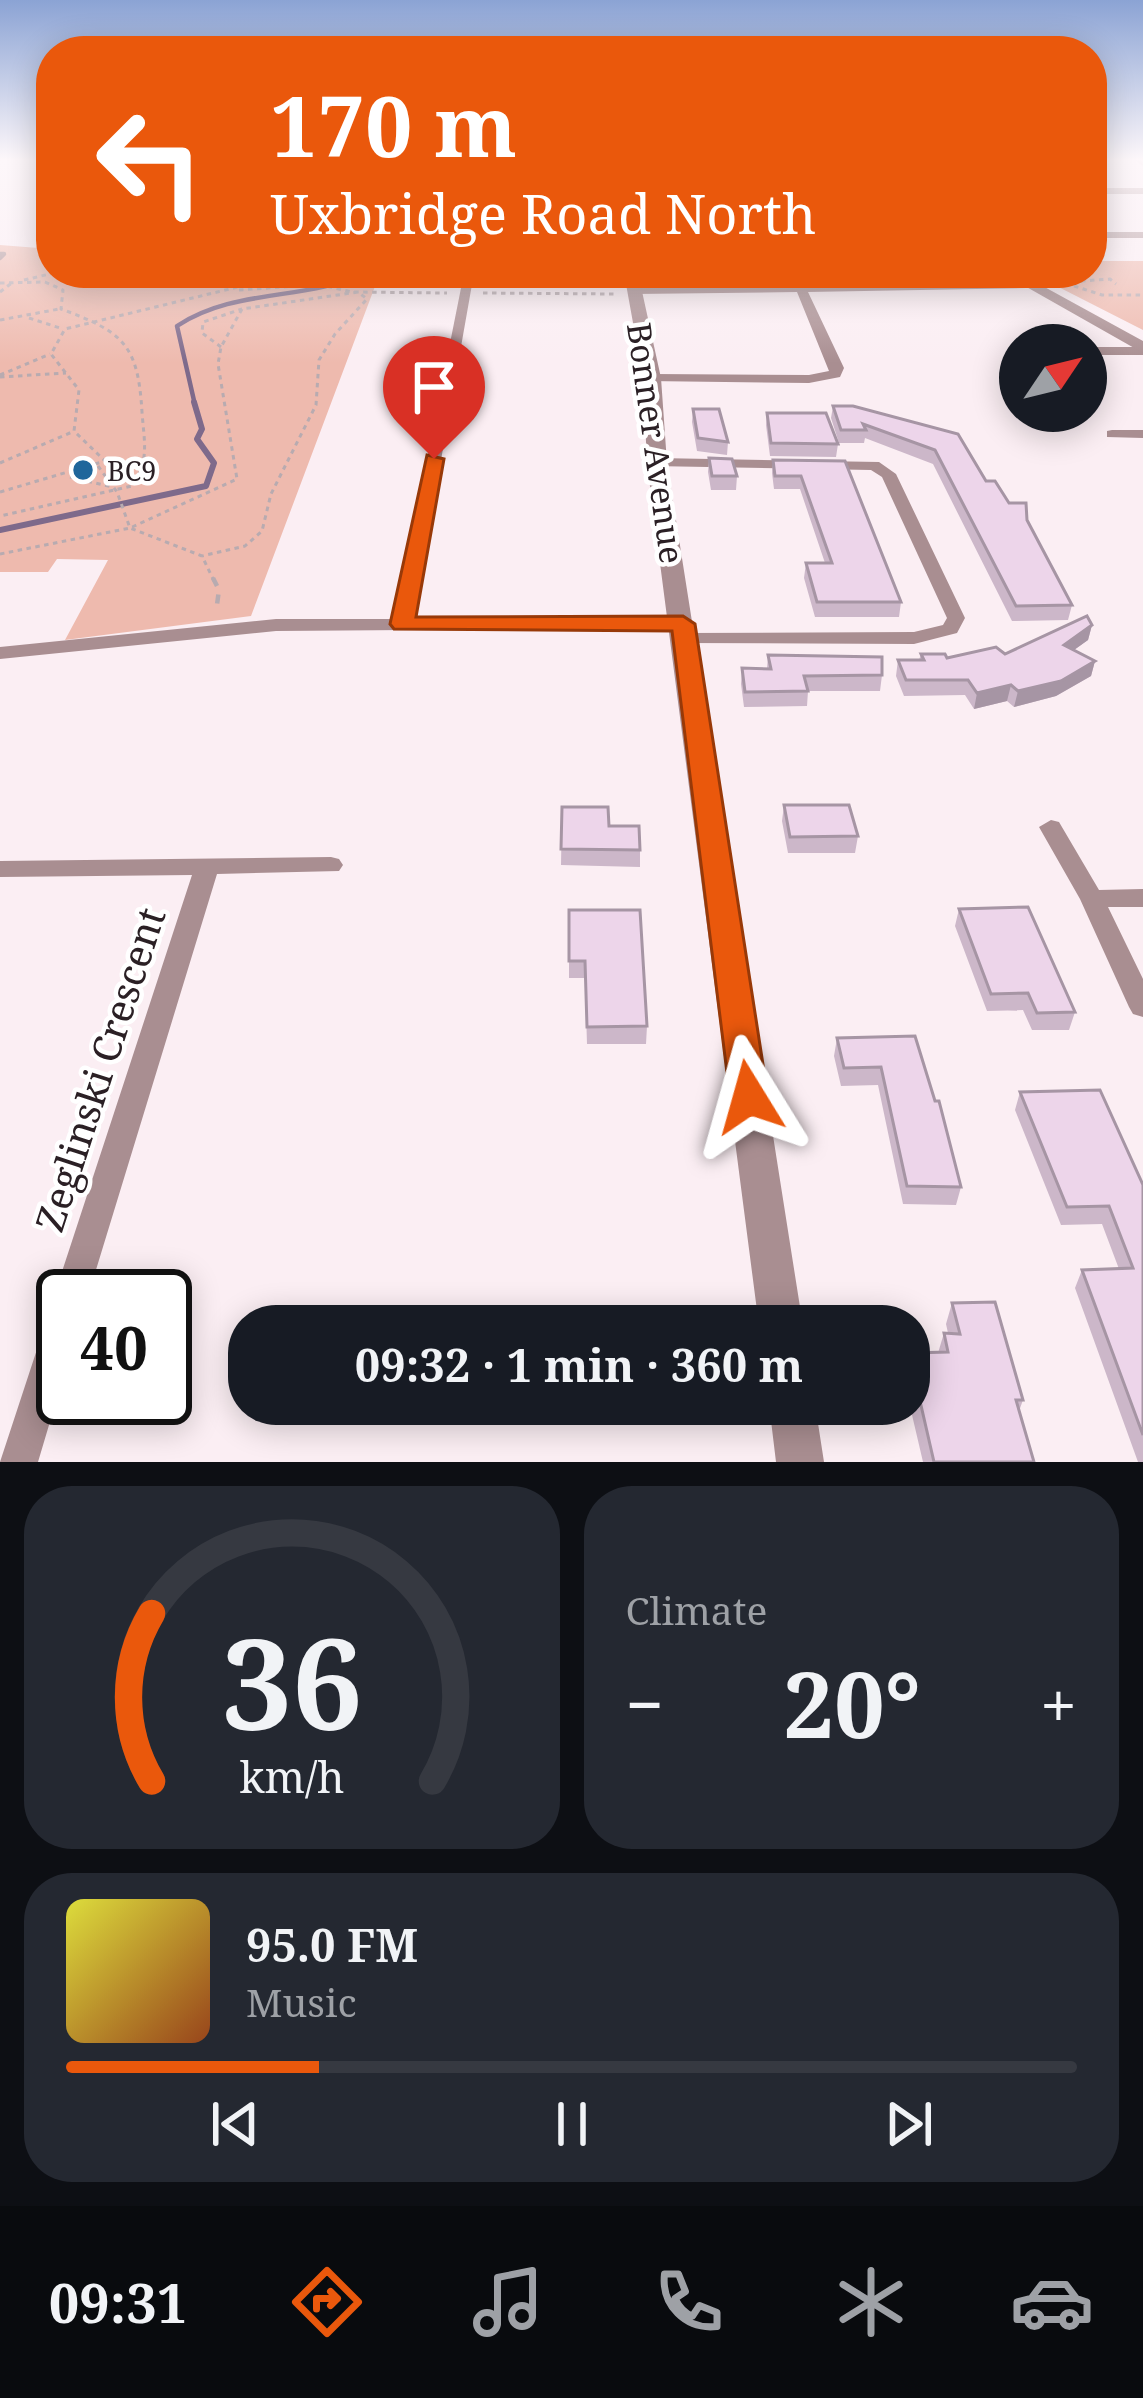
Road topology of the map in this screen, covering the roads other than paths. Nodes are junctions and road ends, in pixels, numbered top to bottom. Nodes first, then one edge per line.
1 (1107, 235) edge
2 (1143, 235) edge
3 (466, 288) edge
4 (633, 288) edge
5 (718, 288) edge
6 (892, 288) edge
7 (1032, 288) edge
8 (802, 290) junction
9 (1143, 349) edge
10 (1107, 350) edge
11 (652, 378) junction
12 (1112, 434) dead end
13 (1143, 434) edge
14 (657, 463) junction
15 (403, 624) junction
16 (684, 631) junction
17 (0, 653) edge
18 (1051, 827) dead end
19 (331, 866) dead end
20 (207, 867) junction
21 (0, 868) edge
22 (1143, 898) edge
23 (1092, 899) junction
24 (1143, 1007) edge
25 (80, 1269) edge
26 (778, 1305) edge
27 (36, 1408) edge
28 (795, 1425) edge
29 (19, 1462) edge
30 (800, 1462) edge

1 - 2 street
3 - 15 street
4 - 11 street, Bonner Avenue
5 - 8 street
6 - 8 street
7 - 9 street
8 - 11 street
9 - 10 street
11 - 14 street, Bonner Avenue
12 - 13 street
14 - 16 street, Bonner Avenue
14 - 16 street
15 - 16 street
15 - 17 street
16 - 26 street, Bonner Avenue
18 - 23 street
19 - 20 street, Zeglinski Crescent
20 - 21 street, Zeglinski Crescent
20 - 25 street, Zeglinski Crescent
22 - 23 street
23 - 24 street
27 - 29 street
28 - 30 street

